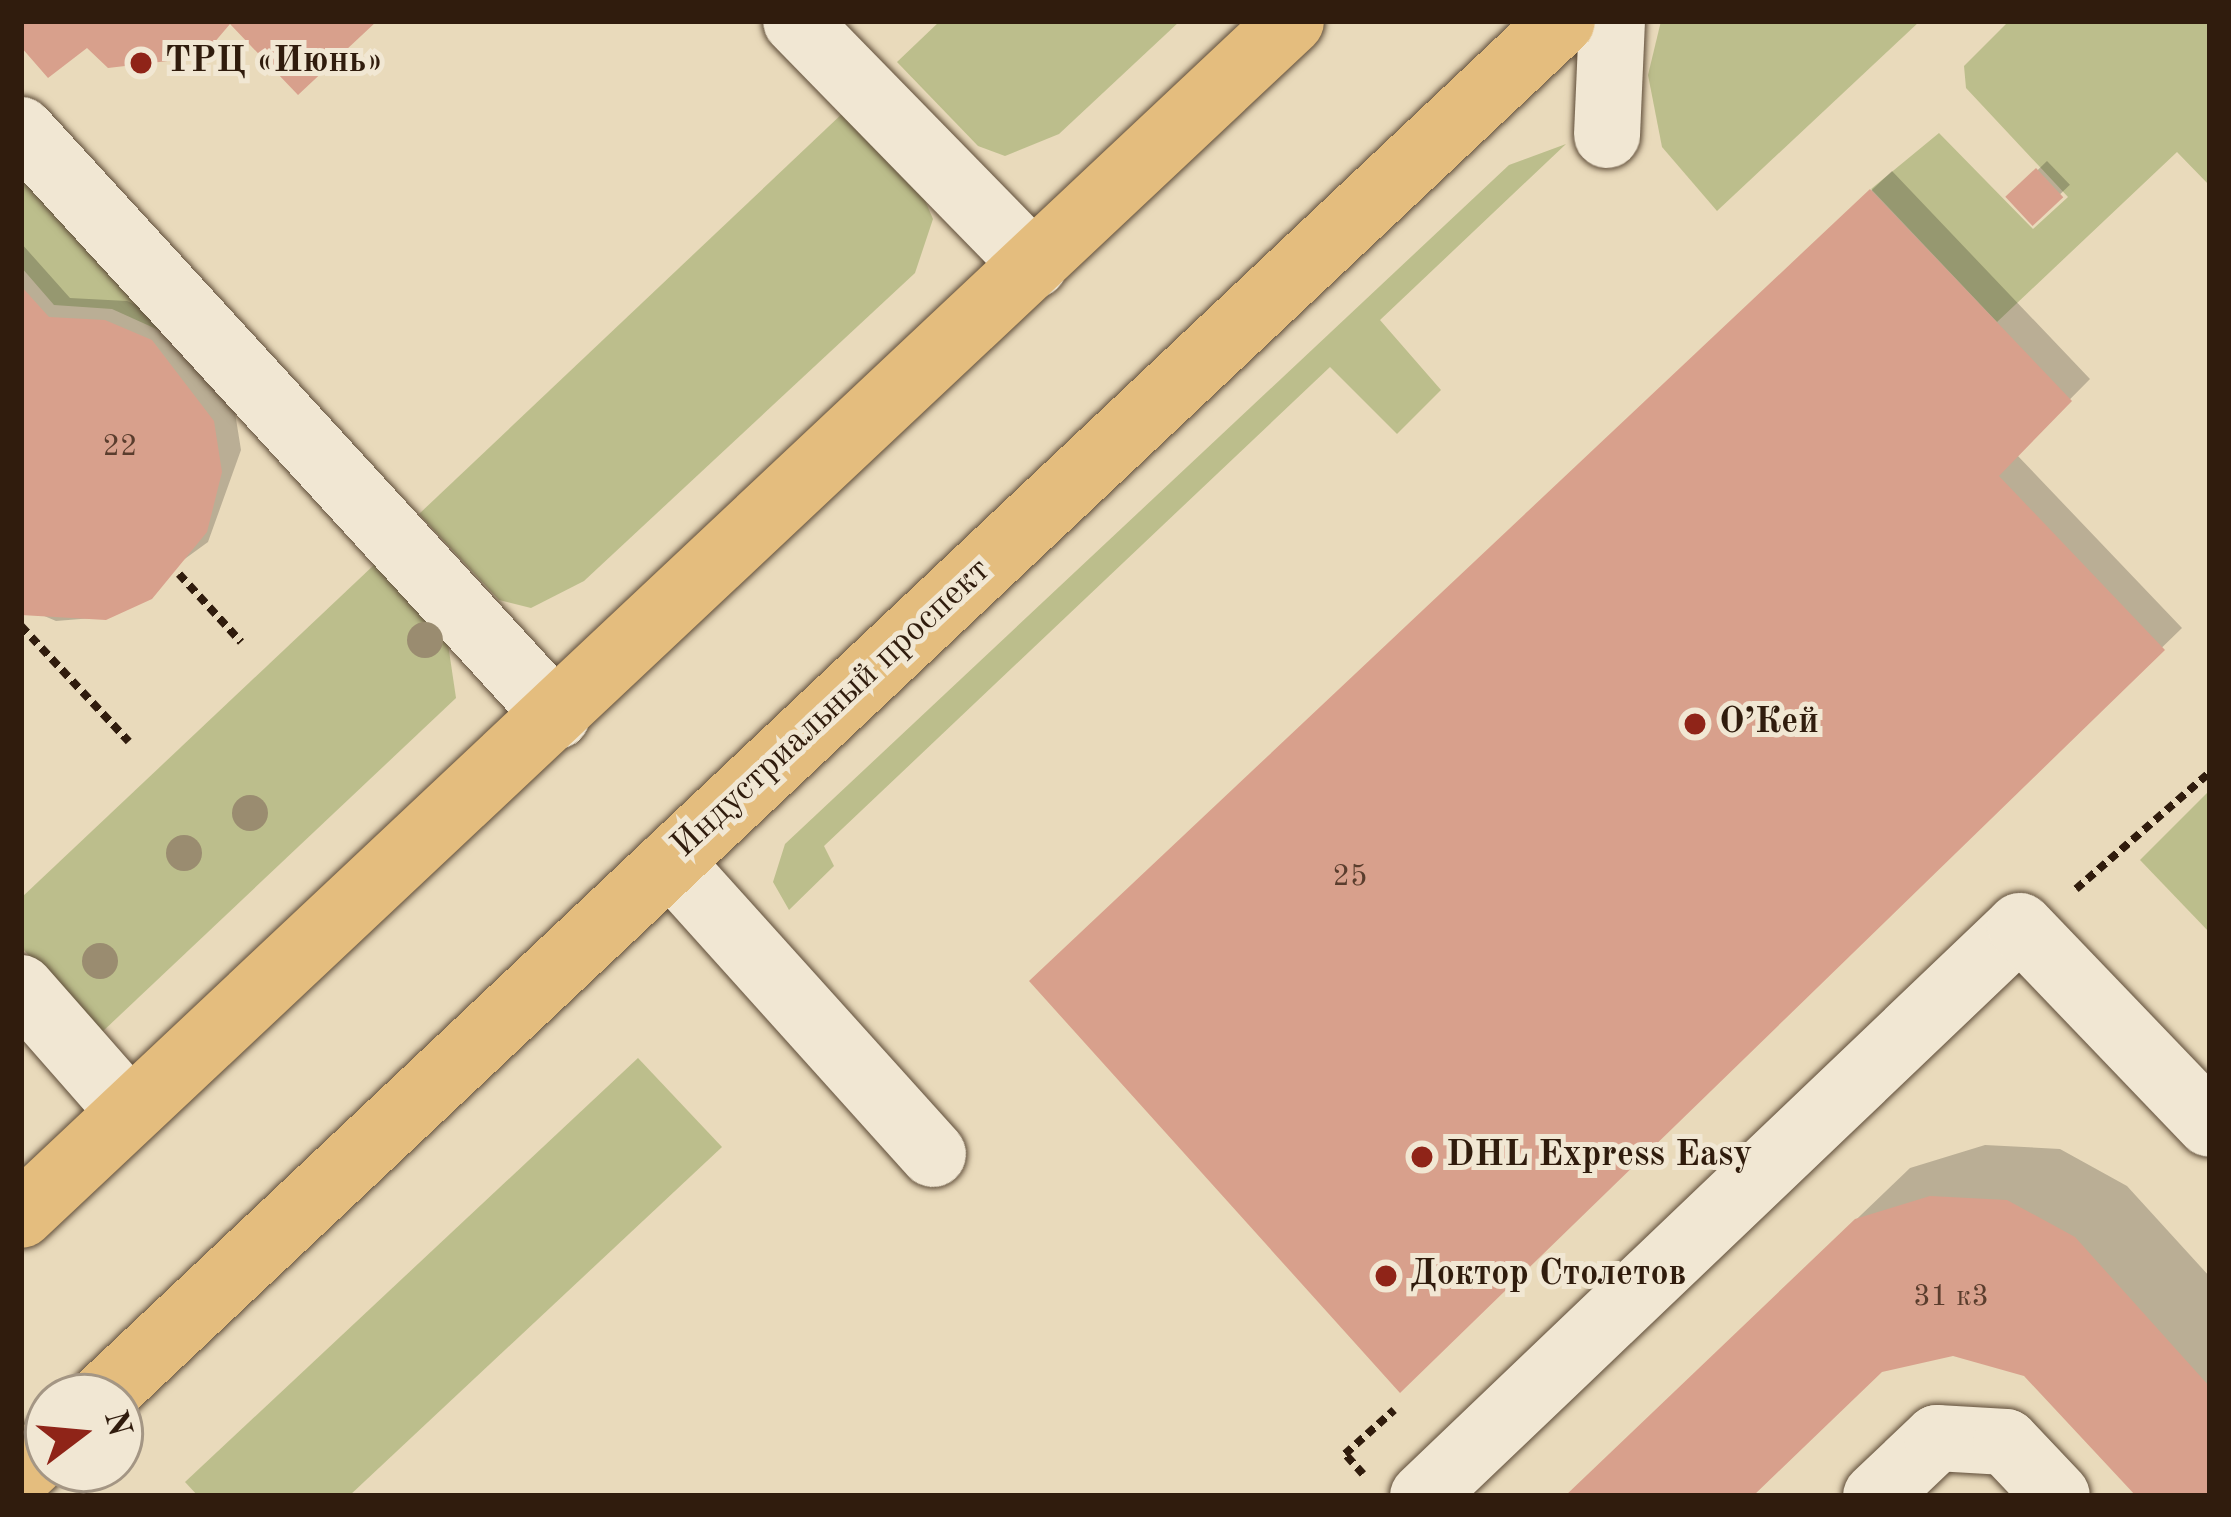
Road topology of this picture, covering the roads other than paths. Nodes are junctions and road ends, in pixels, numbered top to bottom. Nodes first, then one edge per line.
1 (796, 21) edge
2 (1291, 21) edge
3 (1562, 21) edge
4 (1612, 21) edge
5 (21, 130) edge
6 (1607, 135) dead end
7 (1034, 265) junction
8 (557, 716) junction
9 (670, 862) junction
10 (21, 988) edge
11 (129, 1111) junction
12 (2210, 1124) edge
13 (933, 1154) dead end
14 (21, 1215) edge
15 (127, 1373) edge
16 (1423, 1496) edge
17 (1876, 1496) edge
18 (2057, 1496) edge

1 - 7 lane
2 - 7 main road
3 - 9 main road, Индустриальный проспект
4 - 6 lane
5 - 8 lane
7 - 8 main road
8 - 11 main road
9 - 13 lane
9 - 15 main road, Индустриальный проспект
10 - 11 lane
11 - 14 main road
12 - 16 lane
17 - 18 lane

